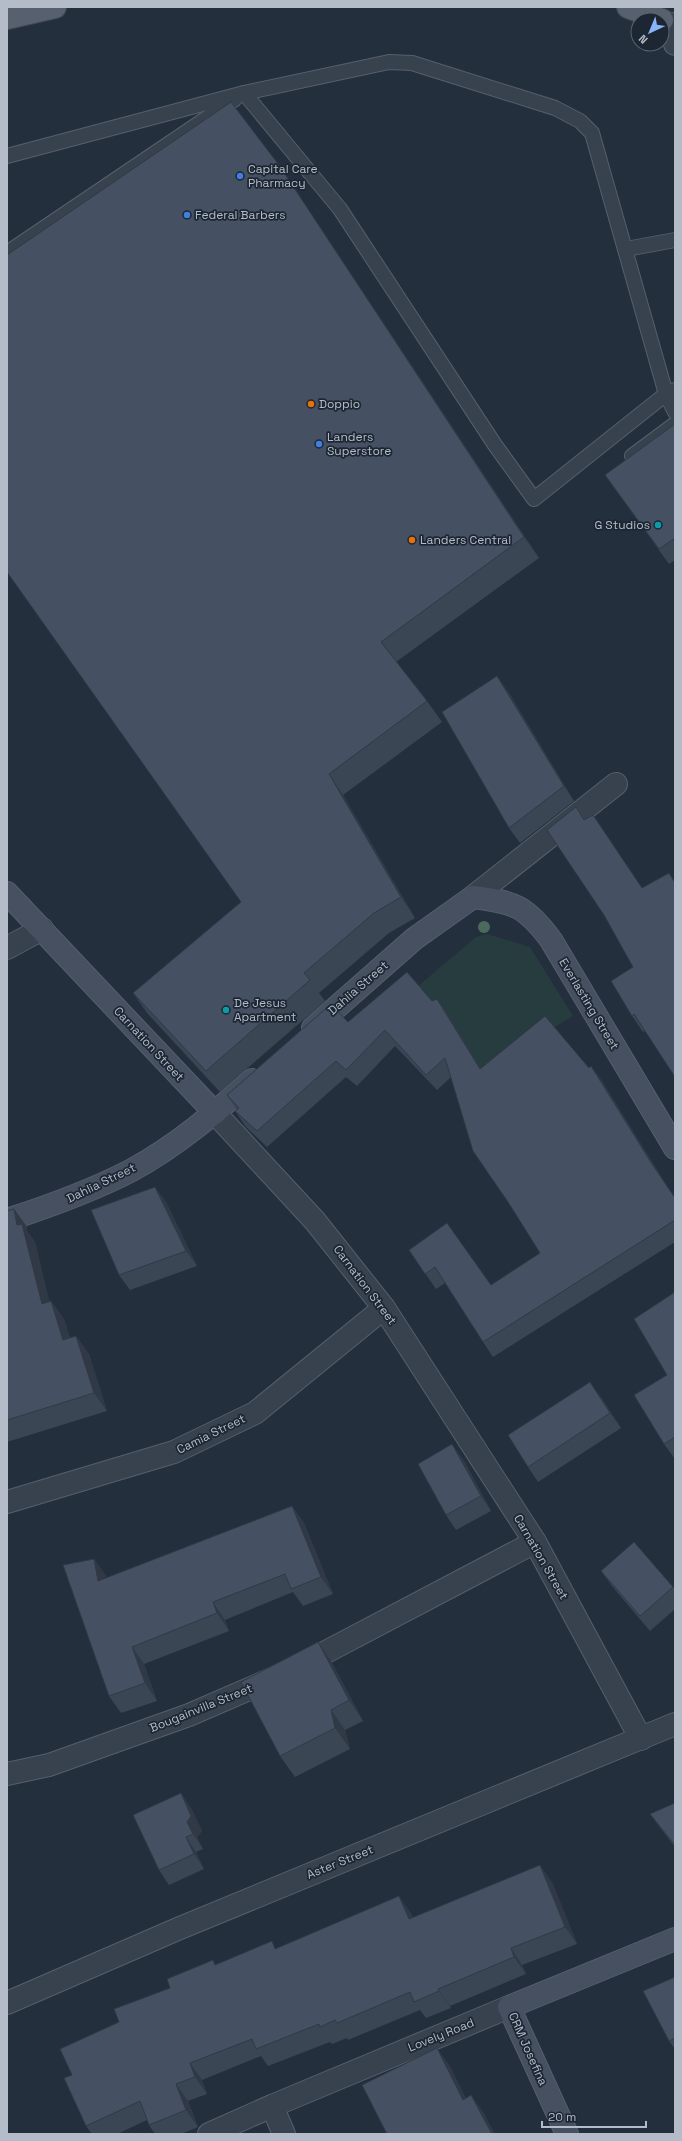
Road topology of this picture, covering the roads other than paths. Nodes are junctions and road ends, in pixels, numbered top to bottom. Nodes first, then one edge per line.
1 (54, 7) edge
2 (628, 7) edge
3 (638, 12) edge
4 (7, 18) edge
5 (244, 93) junction
6 (7, 156) edge
7 (675, 240) edge
8 (626, 249) junction
9 (7, 253) edge
10 (670, 392) edge
11 (675, 412) edge
12 (675, 424) edge
13 (632, 456) edge
14 (616, 784) dead end
15 (7, 893) edge
16 (473, 897) junction
17 (42, 929) junction
18 (7, 948) edge
19 (298, 1041) edge
20 (268, 1067) edge
21 (215, 1113) junction
22 (675, 1148) edge
23 (7, 1220) edge
24 (384, 1308) junction
25 (7, 1502) edge
26 (535, 1542) junction
27 (675, 1724) edge
28 (641, 1739) junction
29 (7, 1774) edge
30 (675, 1939) edge
31 (7, 2003) edge
32 (509, 2008) junction
33 (272, 2106) junction
34 (209, 2134) edge
35 (284, 2134) edge
36 (567, 2134) edge

1 - 4 main road
2 - 3 main road
5 - 6 lane
5 - 8 lane
5 - 9 lane
5 - 10 lane
7 - 8 lane
8 - 10 lane
10 - 11 lane
12 - 13 lane
14 - 16 street, Dahlia Street
15 - 17 street, Carnation Street
16 - 19 street, Dahlia Street
16 - 22 street, Everlasting Street
17 - 18 street
17 - 21 street, Carnation Street
20 - 21 street, Dahlia Street
21 - 23 street, Dahlia Street
21 - 24 street, Carnation Street
24 - 25 street, Camia Street
24 - 26 street, Carnation Street
26 - 28 street, Carnation Street
26 - 29 street, Bougainvilla Street
27 - 28 street, Aster Street
28 - 31 street, Aster Street
30 - 32 street, Lovely Road
32 - 33 street, Lovely Road
32 - 36 street, CRM Josefina
33 - 34 street, Lovely Road
33 - 35 street

